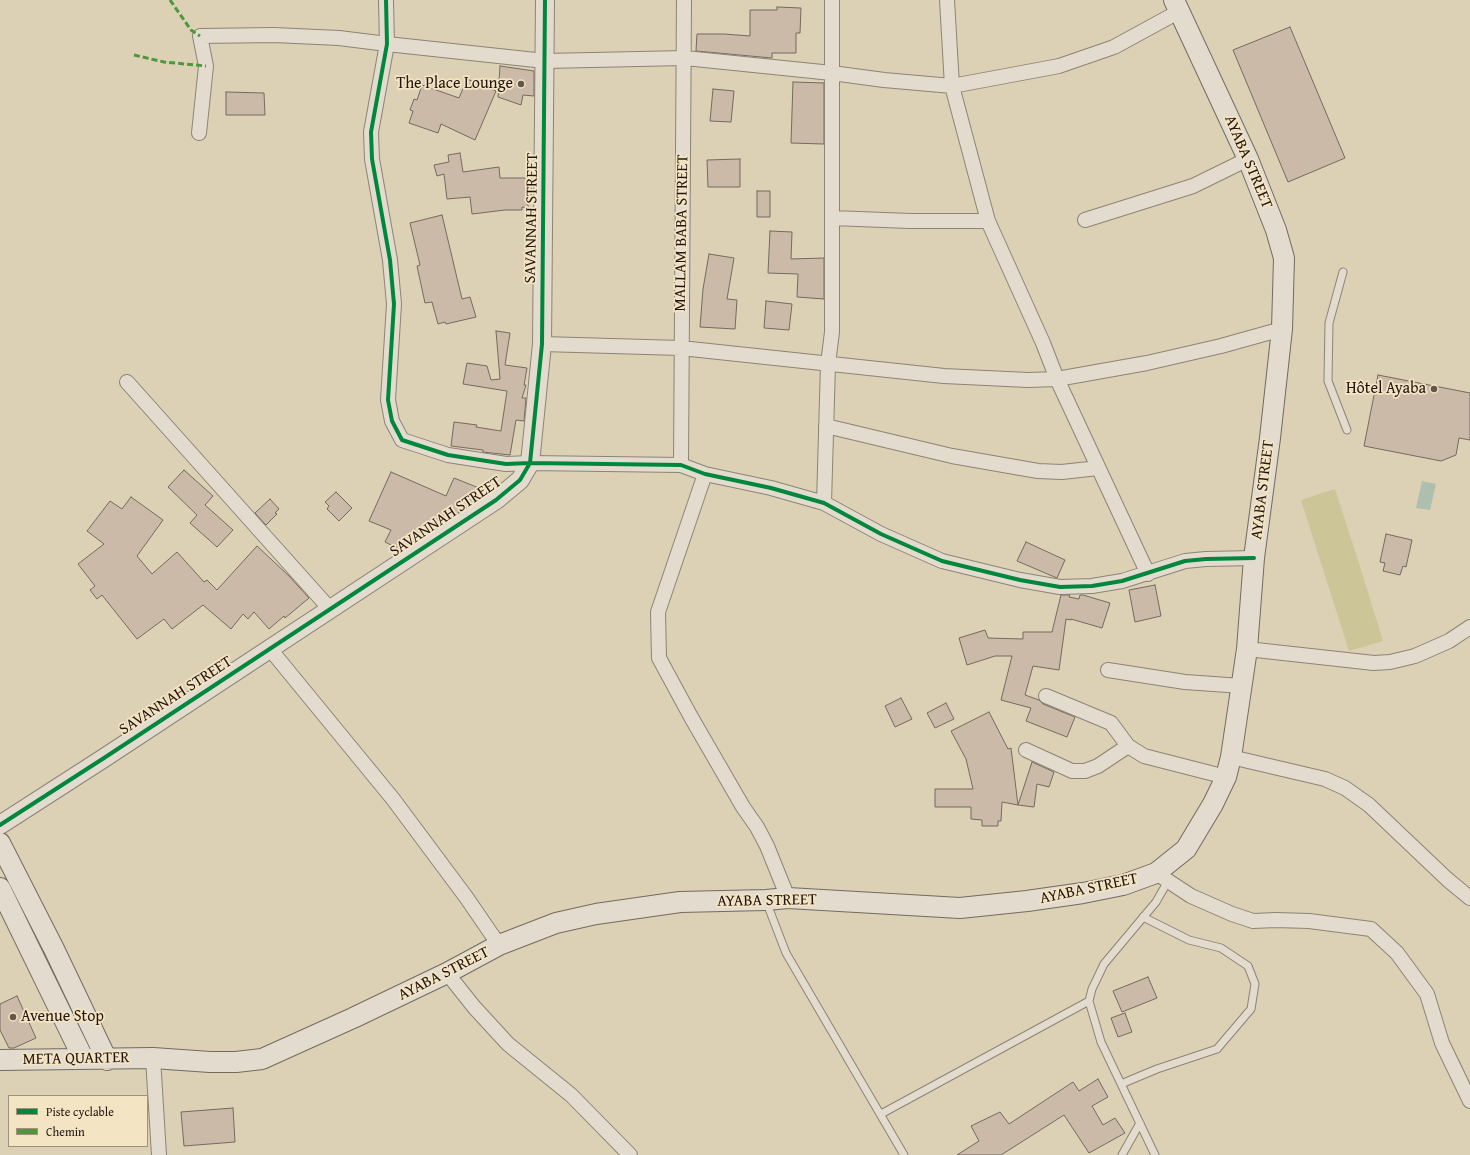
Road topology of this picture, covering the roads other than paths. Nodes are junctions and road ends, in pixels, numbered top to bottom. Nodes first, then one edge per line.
1 (386, 0) edge
2 (545, 0) edge
3 (684, 0) edge
4 (832, 0) edge
5 (947, 0) edge
6 (1177, 6) edge
7 (387, 44) junction
8 (685, 58) junction
9 (545, 60) junction
10 (832, 72) junction
11 (952, 86) junction
12 (199, 133) dead end
13 (1248, 159) junction
14 (832, 218) junction
15 (1085, 220) dead end
16 (988, 221) junction
17 (1343, 272) dead end
18 (1282, 329) junction
19 (542, 344) junction
20 (681, 348) junction
21 (828, 364) junction
22 (1057, 379) junction
23 (127, 382) dead end
24 (826, 426) junction
25 (1347, 430) dead end
26 (530, 463) junction
27 (681, 465) junction
28 (1098, 468) junction
29 (705, 474) junction
30 (824, 503) junction
31 (1254, 558) junction
32 (1148, 574) junction
33 (330, 609) junction
34 (1470, 627) edge
35 (270, 649) junction
36 (1247, 649) junction
37 (1108, 670) dead end
38 (1242, 686) junction
39 (1046, 696) dead end
40 (1128, 746) junction
41 (1026, 750) dead end
42 (1232, 757) junction
43 (1226, 777) junction
44 (0, 825) edge
45 (0, 843) edge
46 (1162, 877) junction
47 (0, 888) edge
48 (788, 898) junction
49 (1470, 898) edge
50 (766, 900) junction
51 (1143, 917) junction
52 (499, 945) junction
53 (446, 973) junction
54 (1089, 1001) junction
55 (83, 1058) junction
56 (153, 1058) junction
57 (0, 1060) edge
58 (107, 1060) junction
59 (1121, 1084) junction
60 (1470, 1101) edge
61 (880, 1114) junction
62 (1140, 1123) junction
63 (159, 1155) edge
64 (630, 1155) edge
65 (904, 1155) edge
66 (1122, 1155) edge
67 (1155, 1155) edge

1 - 7 street
2 - 9 street, SAVANNAH STREET
3 - 8 street, MALLAM BABA STREET
4 - 10 street
5 - 11 street
6 - 11 street
6 - 13 main road, AYABA STREET
7 - 9 street
7 - 12 street
7 - 26 street
8 - 9 street
8 - 10 street
8 - 20 street, MALLAM BABA STREET
9 - 19 street, SAVANNAH STREET
10 - 11 street
10 - 14 street
11 - 16 street
13 - 15 street
13 - 18 main road, AYABA STREET
14 - 16 street
14 - 21 street
16 - 22 street
17 - 25 lane
18 - 22 street
18 - 31 main road, AYABA STREET
19 - 20 street
19 - 26 street, SAVANNAH STREET
20 - 21 street
20 - 27 street, MALLAM BABA STREET
21 - 22 street
21 - 24 street
22 - 28 street
23 - 33 street
24 - 28 street
24 - 30 street
26 - 27 street
26 - 33 street, SAVANNAH STREET
27 - 29 street
28 - 32 street
29 - 30 street
29 - 48 street
30 - 32 street
31 - 32 street
31 - 36 main road, AYABA STREET
33 - 35 street, SAVANNAH STREET
34 - 36 street
35 - 44 street, SAVANNAH STREET
35 - 52 street
36 - 38 main road, AYABA STREET
37 - 38 street
38 - 42 main road, AYABA STREET
39 - 40 street
40 - 41 street
40 - 43 street
42 - 43 main road, AYABA STREET
42 - 49 street
43 - 46 main road, AYABA STREET
45 - 58 main road
46 - 48 main road, AYABA STREET
46 - 51 lane
46 - 60 street
47 - 55 main road
48 - 50 main road, AYABA STREET
50 - 52 main road, AYABA STREET
50 - 61 lane
51 - 54 lane
51 - 59 lane
52 - 53 main road, AYABA STREET
53 - 56 main road, AYABA STREET
53 - 64 street
54 - 59 lane
54 - 61 lane
55 - 57 main road, META QUARTER
55 - 58 main road, META QUARTER
56 - 58 main road, META QUARTER
56 - 63 street
59 - 62 lane
61 - 65 lane
62 - 66 lane
62 - 67 lane

